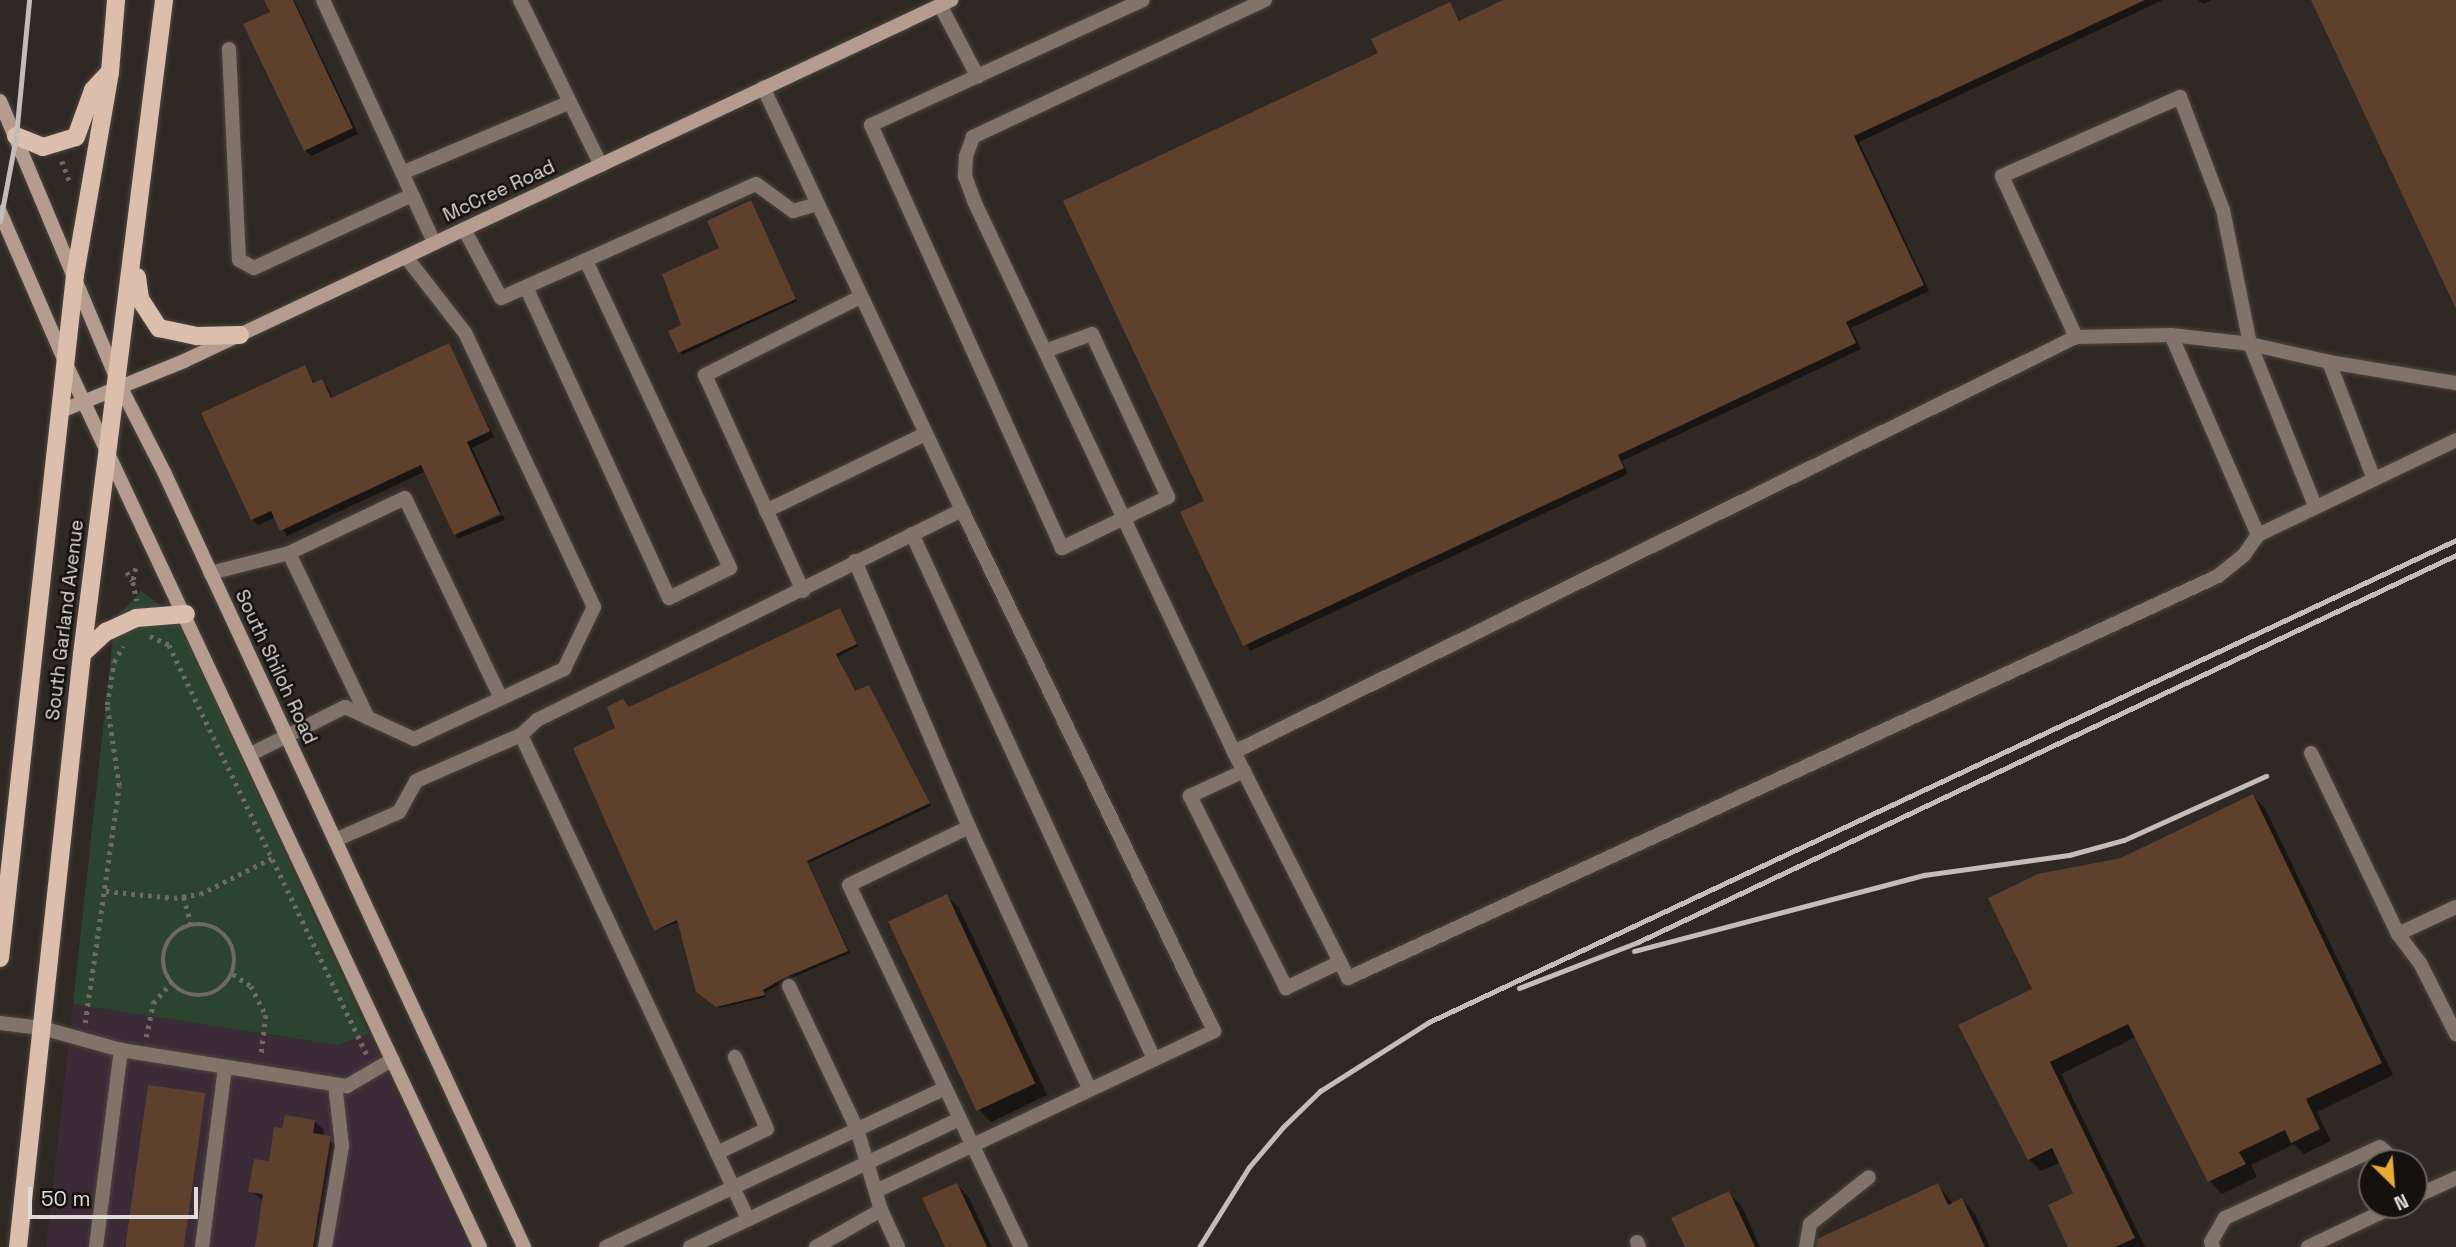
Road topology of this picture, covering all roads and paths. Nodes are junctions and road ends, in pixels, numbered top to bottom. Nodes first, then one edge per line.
1 (116, 0) edge
2 (164, 0) edge
3 (323, 0) edge
4 (520, 0) edge
5 (1143, 0) edge
6 (1265, 0) edge
7 (946, 3) edge
8 (229, 49) dead end
9 (110, 72) junction
10 (978, 77) junction
11 (763, 88) junction
12 (0, 101) edge
13 (570, 102) junction
14 (16, 136) junction
15 (62, 160) dead end
16 (601, 165) junction
17 (402, 173) junction
18 (67, 182) dead end
19 (412, 195) junction
20 (817, 204) junction
21 (0, 212) edge
22 (464, 229) junction
23 (433, 243) junction
24 (132, 254) junction
25 (406, 257) junction
26 (586, 260) junction
27 (75, 275) junction
28 (526, 287) junction
29 (860, 297) junction
30 (240, 335) junction
31 (2171, 335) junction
32 (2076, 337) junction
33 (2250, 344) junction
34 (1045, 351) junction
35 (2329, 362) junction
36 (66, 364) junction
37 (2456, 383) edge
38 (119, 384) junction
39 (83, 401) junction
40 (61, 411) junction
41 (925, 434) junction
42 (2456, 440) edge
43 (107, 448) junction
44 (2374, 479) junction
45 (2315, 506) junction
46 (962, 510) junction
47 (766, 511) junction
48 (1126, 521) junction
49 (912, 534) junction
50 (2258, 535) junction
51 (289, 553) junction
52 (855, 561) junction
53 (136, 568) dead end
54 (127, 572) dead end
55 (210, 573) junction
56 (132, 582) junction
57 (803, 591) junction
58 (138, 602) dead end
59 (186, 614) junction
60 (146, 636) dead end
61 (133, 639) dead end
62 (82, 654) junction
63 (501, 698) junction
64 (368, 718) junction
65 (522, 734) junction
66 (286, 735) junction
67 (1234, 752) junction
68 (2311, 753) dead end
69 (251, 754) junction
70 (1244, 771) junction
71 (969, 827) junction
72 (335, 840) junction
73 (272, 858) junction
74 (106, 891) junction
75 (184, 897) junction
76 (2456, 907) edge
77 (191, 925) junction
78 (2398, 934) junction
79 (0, 958) edge
80 (1340, 962) junction
81 (233, 974) junction
82 (171, 983) junction
83 (789, 986) dead end
84 (0, 1023) edge
85 (42, 1028) junction
86 (2456, 1034) edge
87 (83, 1041) junction
88 (121, 1050) junction
89 (144, 1054) junction
90 (735, 1057) dead end
91 (393, 1059) junction
92 (1154, 1059) junction
93 (225, 1067) junction
94 (374, 1070) junction
95 (259, 1072) junction
96 (335, 1084) junction
97 (945, 1088) junction
98 (1089, 1088) junction
99 (959, 1119) junction
100 (857, 1129) junction
101 (972, 1146) junction
102 (717, 1153) junction
103 (2358, 1158) edge
104 (868, 1162) junction
105 (1869, 1177) dead end
106 (2456, 1178) edge
107 (733, 1187) junction
108 (2428, 1190) edge
109 (876, 1191) junction
110 (881, 1210) junction
111 (748, 1219) junction
112 (2369, 1219) edge
113 (2316, 1245) edge
114 (18, 1247) edge
115 (96, 1247) edge
116 (202, 1247) edge
117 (325, 1247) edge
118 (480, 1247) edge
119 (524, 1247) edge
120 (606, 1247) edge
121 (690, 1247) edge
122 (818, 1247) edge
123 (898, 1247) edge
124 (1021, 1247) edge
125 (1806, 1247) edge
126 (2213, 1247) edge

1 - 9 main road, South Garland Avenue
2 - 24 main road, South Garland Avenue
3 - 17 street
4 - 13 street
5 - 10 street
6 - 34 street
7 - 10 street
7 - 11 main road, McCree Road
8 - 19 street
9 - 14 main road
9 - 27 main road, South Garland Avenue
10 - 48 street
11 - 16 main road, McCree Road
11 - 20 street
12 - 14 main road, South Shiloh Road
13 - 16 street
13 - 17 street
14 - 27 main road, South Shiloh Road
15 - 18 path
16 - 22 main road, McCree Road
17 - 19 street
19 - 23 street
20 - 26 street
20 - 29 street
21 - 36 main road
22 - 23 main road, McCree Road
22 - 28 street
23 - 25 main road, McCree Road
24 - 30 main road
24 - 38 main road, South Garland Avenue
25 - 30 main road, McCree Road
25 - 63 street
26 - 28 street
26 - 28 street
27 - 36 main road, South Garland Avenue
27 - 38 main road, South Shiloh Road
29 - 41 street
29 - 47 street
30 - 38 main road, McCree Road
31 - 32 street
31 - 33 street
31 - 50 street
32 - 33 street
32 - 67 street
33 - 35 street
33 - 45 street
34 - 48 street
34 - 48 street
35 - 37 street
35 - 44 street
36 - 39 main road
36 - 40 main road, South Garland Avenue
38 - 39 main road, McCree Road
38 - 43 main road, South Garland Avenue
38 - 55 main road, South Shiloh Road
39 - 40 main road, McCree Road
39 - 43 main road
40 - 79 main road, South Garland Avenue
41 - 46 street
41 - 47 street
42 - 44 street
43 - 59 main road
43 - 62 main road, South Garland Avenue
44 - 45 street
45 - 50 street
46 - 49 street
46 - 92 street
47 - 57 street
48 - 67 street
49 - 52 street
49 - 92 street
50 - 80 street
51 - 55 street
51 - 63 street
51 - 64 street
52 - 57 street
52 - 71 street
53 - 56 path
54 - 56 path
55 - 66 main road, South Shiloh Road
56 - 58 path
57 - 65 street
59 - 62 main road
59 - 69 main road
60 - 73 path
61 - 74 path
62 - 85 main road, South Garland Avenue
63 - 64 street
64 - 66 street
65 - 72 street
65 - 102 street
66 - 69 street
66 - 72 main road, South Shiloh Road
67 - 70 street
68 - 78 street
69 - 91 main road
70 - 80 street
70 - 80 street
71 - 97 street
71 - 98 street
72 - 119 main road, South Shiloh Road
73 - 75 path
73 - 94 path
74 - 75 path
74 - 87 path
75 - 77 path
76 - 78 street
77 - 81 path
77 - 82 path
78 - 86 street
81 - 82 path
81 - 95 path
82 - 89 path
83 - 100 street
84 - 85 street
85 - 87 street
85 - 114 main road, South Garland Avenue
87 - 88 street
88 - 89 street
88 - 115 street
89 - 93 street
90 - 102 street
91 - 94 street
91 - 118 main road
92 - 98 street
93 - 95 street
93 - 116 street
94 - 96 street
95 - 96 street
96 - 117 street
97 - 99 street
97 - 100 street
98 - 101 street
99 - 101 street
99 - 104 street
100 - 104 street
100 - 107 street
101 - 109 street
101 - 124 street
102 - 107 street
103 - 126 street
104 - 109 street
104 - 111 street
105 - 125 street
106 - 108 street
107 - 111 street
107 - 120 street
109 - 110 street
110 - 122 street
110 - 123 street
111 - 121 street
112 - 113 street

